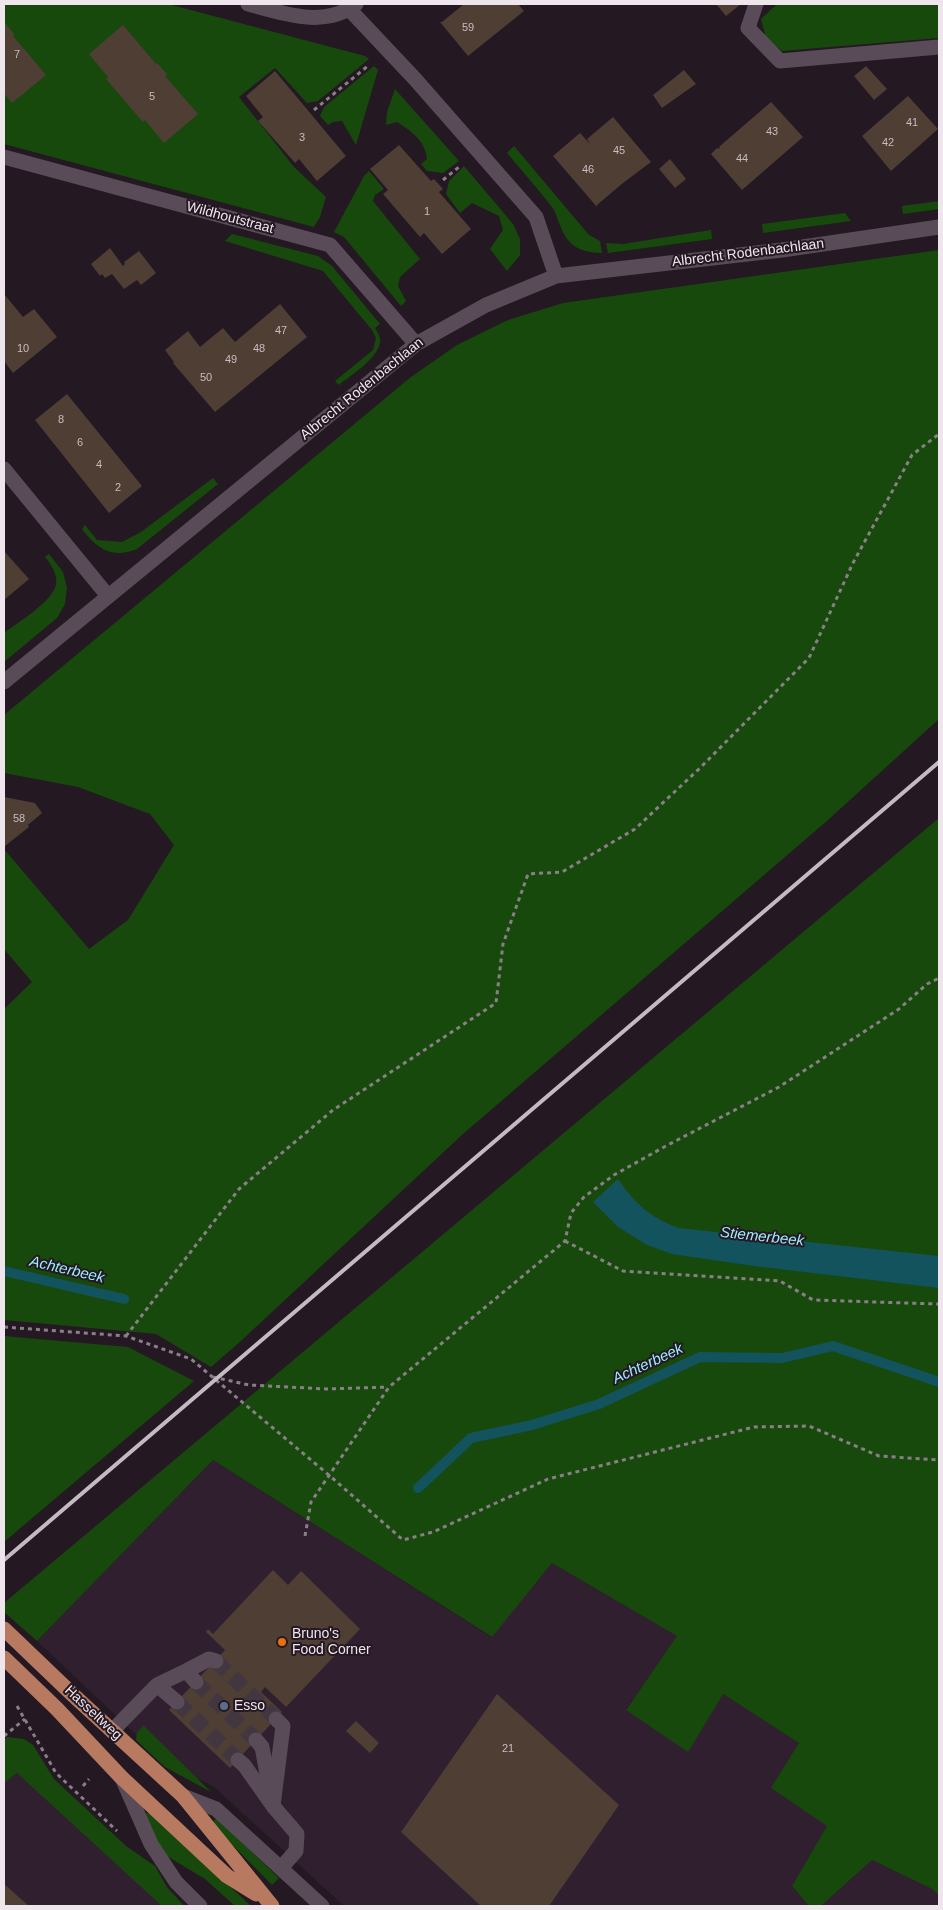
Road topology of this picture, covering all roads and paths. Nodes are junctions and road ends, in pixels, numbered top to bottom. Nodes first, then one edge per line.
1 (248, 4) edge
2 (756, 4) edge
3 (351, 6) edge
4 (939, 47) edge
5 (375, 60) dead end
6 (314, 110) dead end
7 (4, 157) edge
8 (465, 162) dead end
9 (442, 180) dead end
10 (939, 227) edge
11 (556, 276) junction
12 (416, 344) junction
13 (939, 434) edge
14 (4, 469) edge
15 (108, 596) junction
16 (4, 682) edge
17 (939, 978) edge
18 (565, 1241) junction
19 (939, 1304) edge
20 (4, 1328) edge
21 (126, 1336) junction
22 (211, 1376) junction
23 (389, 1387) junction
24 (939, 1460) edge
25 (330, 1476) junction
26 (305, 1536) dead end
27 (4, 1629) edge
28 (4, 1658) edge
29 (216, 1661) dead end
30 (157, 1685) junction
31 (177, 1702) tunnel mouth
32 (14, 1703) dead end
33 (25, 1719) junction
34 (276, 1719) tunnel mouth
35 (112, 1731) junction
36 (4, 1736) edge
37 (256, 1740) tunnel mouth
38 (238, 1760) tunnel mouth
39 (121, 1777) junction
40 (183, 1796) junction
41 (273, 1806) junction
42 (120, 1834) dead end
43 (281, 1868) junction
44 (269, 1903) edge
45 (200, 1906) edge
46 (322, 1906) edge

1 - 3 street
2 - 4 street
3 - 11 street
5 - 6 path
7 - 12 street, Wildhoutstraat
8 - 9 path
10 - 11 street, Albrecht Rodenbachlaan
11 - 12 street, Albrecht Rodenbachlaan
12 - 15 street, Albrecht Rodenbachlaan
13 - 21 path
14 - 15 street
15 - 16 street, Albrecht Rodenbachlaan
17 - 18 path
18 - 19 path
18 - 23 path
20 - 21 path
21 - 22 path
22 - 23 path
22 - 25 path
23 - 25 path
24 - 25 path
25 - 26 path
27 - 35 main road, Hasseltweg
28 - 39 main road, Hasseltweg
29 - 30 street
30 - 31 street
30 - 35 street
32 - 33 path
33 - 36 path
33 - 42 path
34 - 41 street
35 - 40 main road, Hasseltweg
37 - 41 street
38 - 41 street
39 - 44 main road, Hasseltweg
39 - 45 street, Hasseltweg
40 - 43 street, Hasseltweg
40 - 44 main road, Hasseltweg
41 - 43 street
43 - 46 street, Hasseltweg

